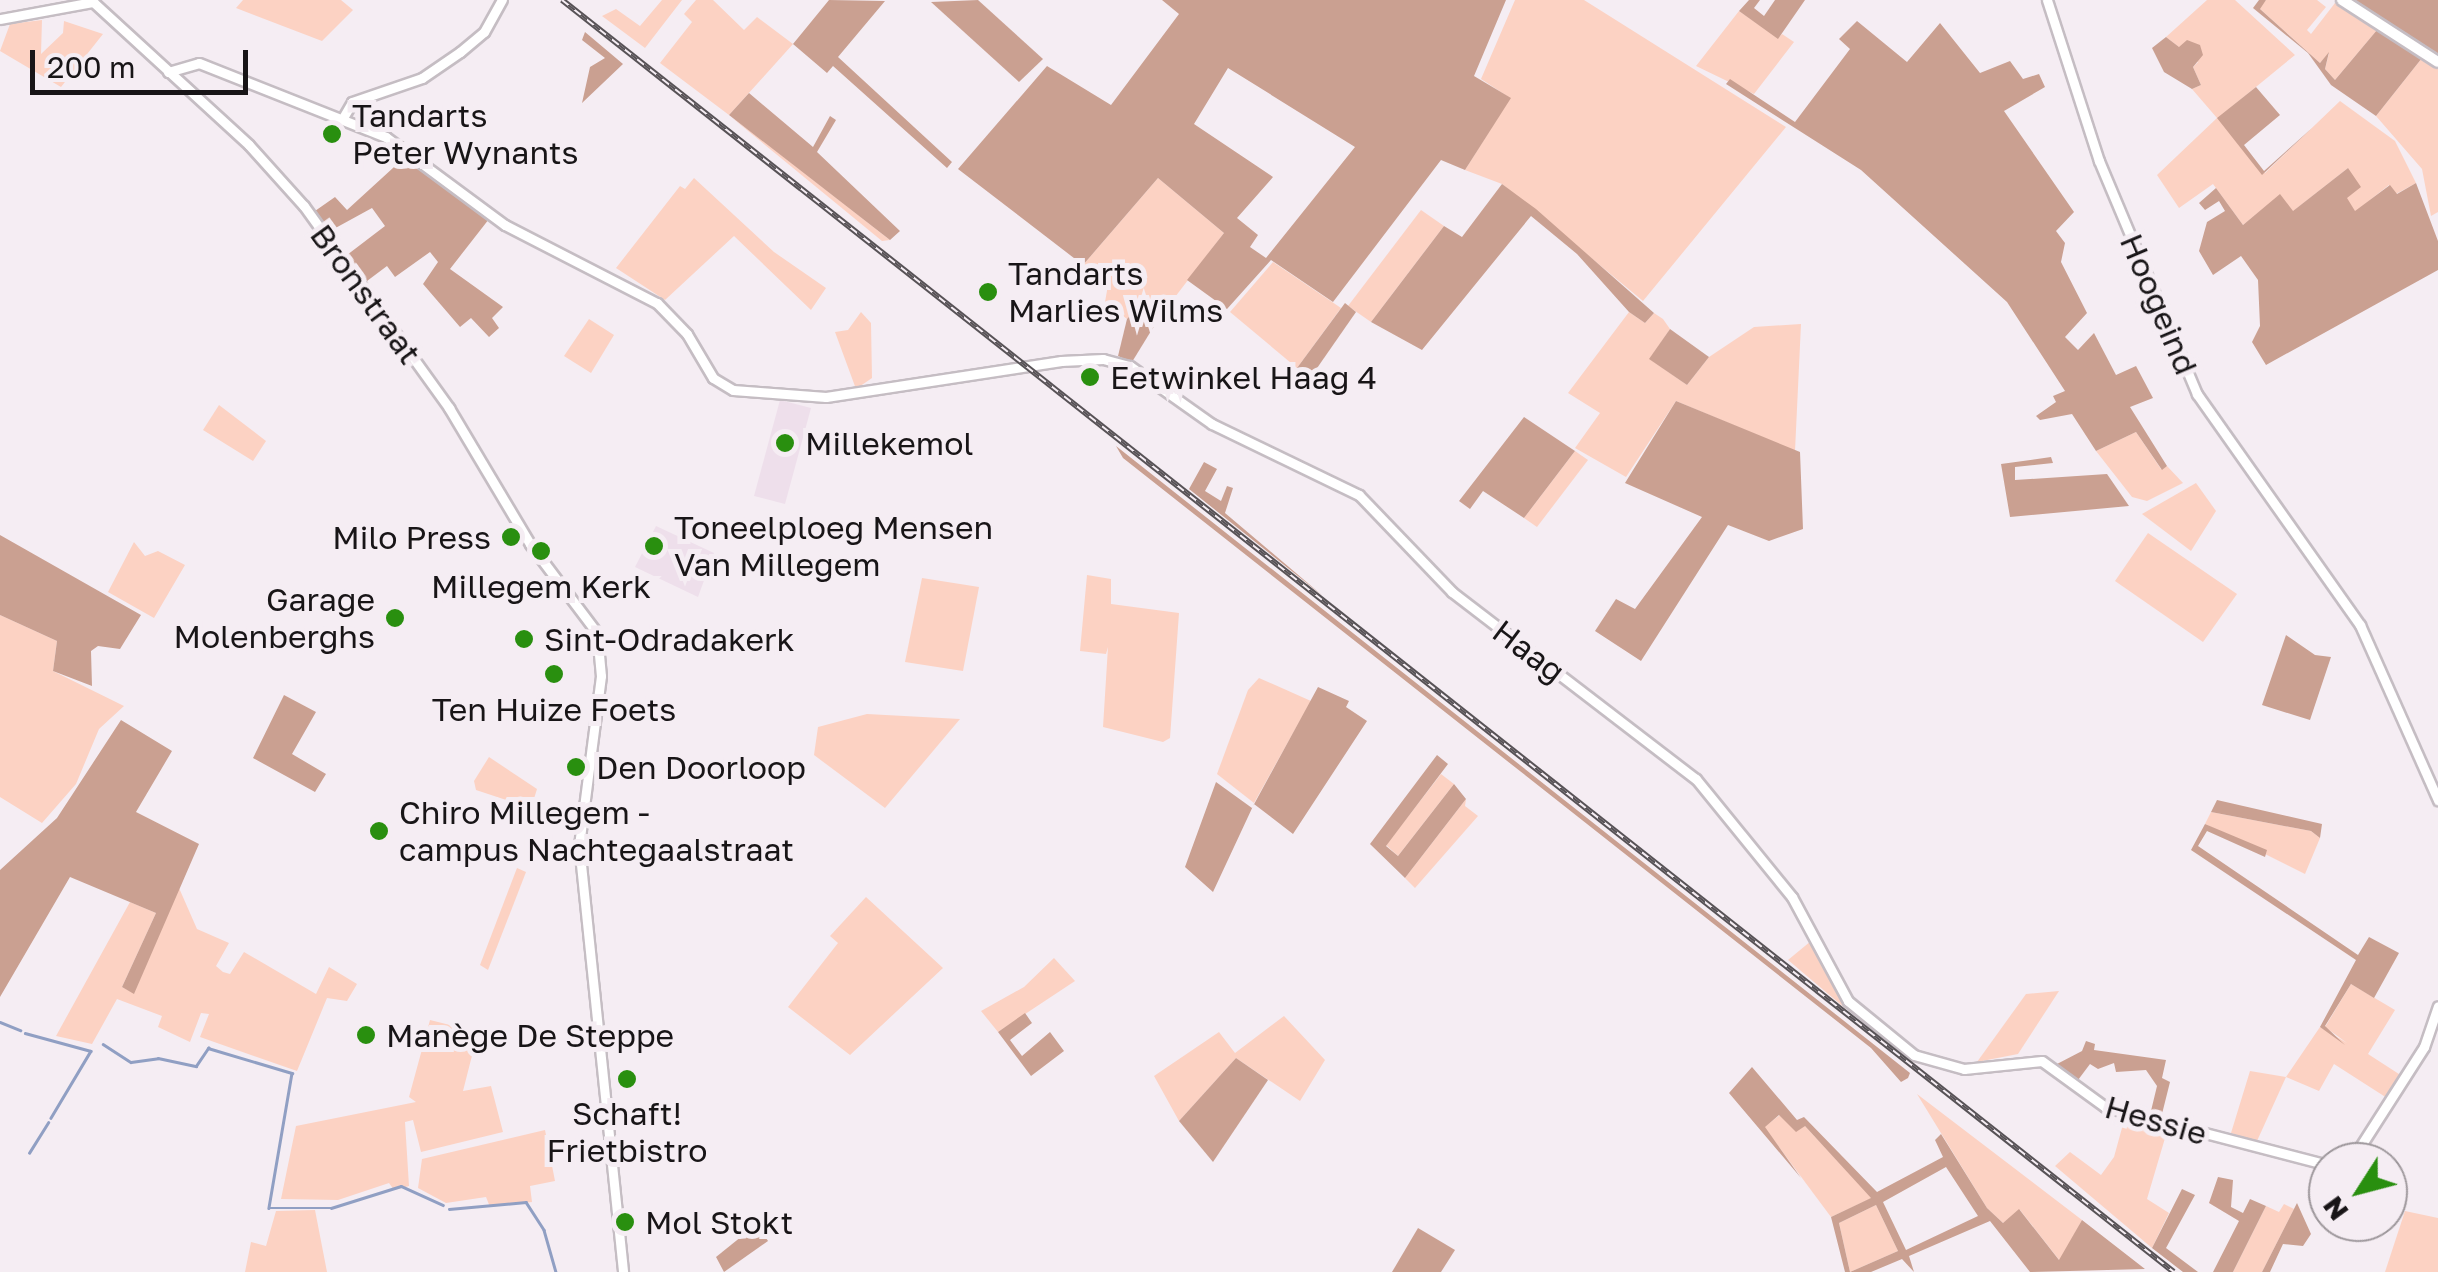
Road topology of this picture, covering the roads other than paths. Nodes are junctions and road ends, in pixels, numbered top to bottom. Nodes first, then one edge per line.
1 (70, 0) edge
2 (502, 0) edge
3 (2047, 0) edge
4 (2342, 0) edge
5 (92, 1) edge
6 (62, 9) junction
7 (0, 19) edge
8 (2438, 62) edge
9 (190, 63) junction
10 (168, 72) junction
11 (176, 80) junction
12 (344, 116) junction
13 (2438, 800) edge
14 (2438, 1006) edge
15 (1936, 1066) joint
16 (2363, 1142) edge
17 (2308, 1160) edge
18 (623, 1272) edge

1 - 6 street
2 - 12 street
3 - 13 street, Hoogeind
4 - 8 main road
5 - 6 street
5 - 10 street, Bronstraat
6 - 7 street
9 - 10 street
9 - 11 street
9 - 12 street
10 - 11 street, Bronstraat
11 - 18 street, Bronstraat
12 - 15 street, Haag
14 - 16 street
15 - 17 street, Hessie

